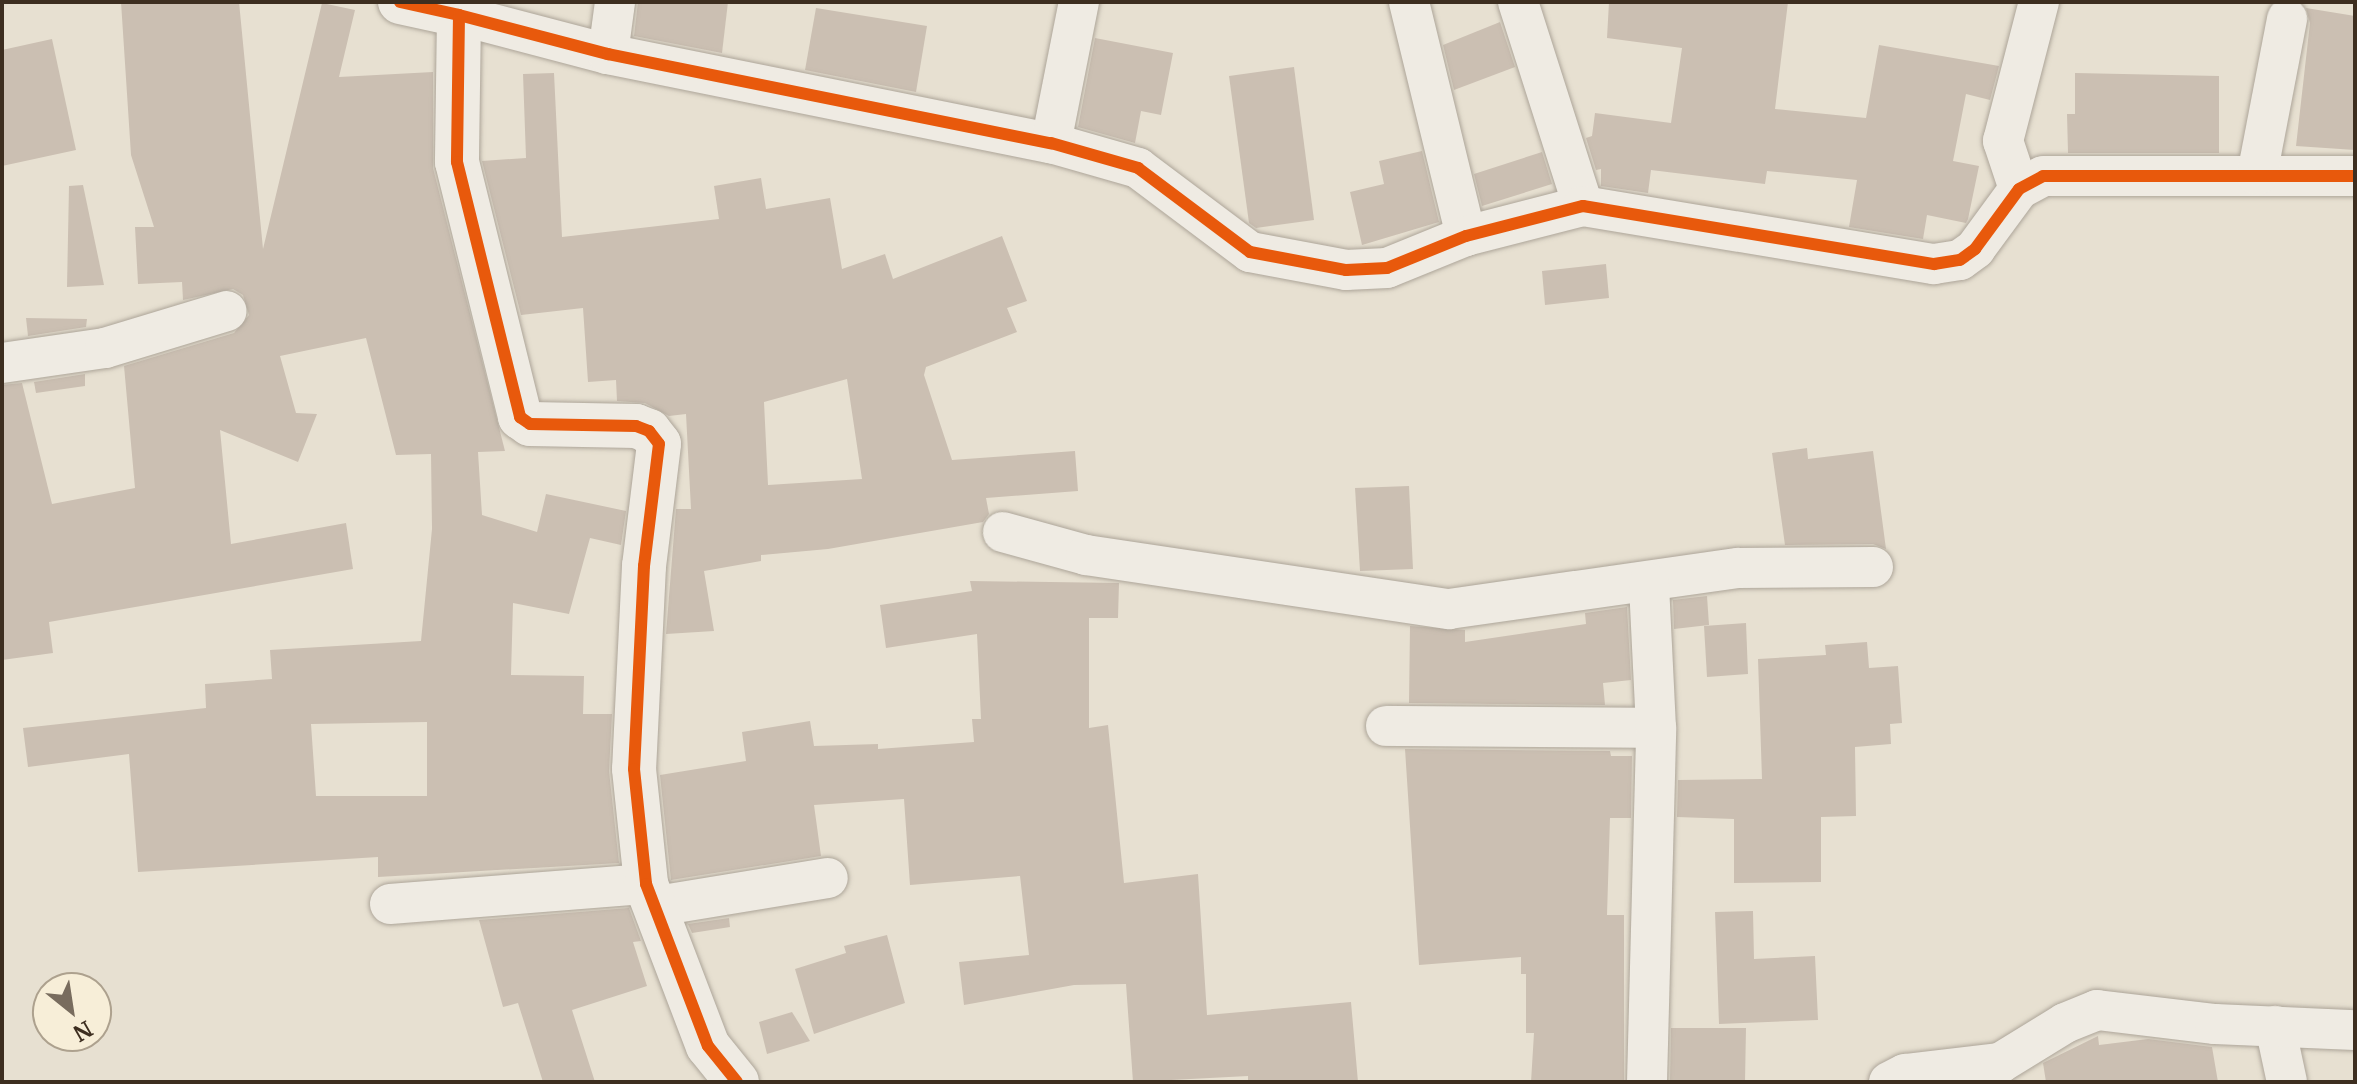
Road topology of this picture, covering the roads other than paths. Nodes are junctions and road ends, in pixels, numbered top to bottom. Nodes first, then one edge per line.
1 (400, 2) edge
2 (615, 2) edge
3 (1079, 2) edge
4 (1409, 2) edge
5 (1518, 2) edge
6 (2039, 2) edge
7 (459, 15) junction
8 (2287, 19) dead end
9 (608, 54) junction
10 (1051, 143) junction
11 (2257, 175) junction
12 (2355, 176) edge
13 (2019, 189) junction
14 (1583, 206) junction
15 (1466, 236) junction
16 (227, 311) dead end
17 (2, 363) edge
18 (1003, 532) dead end
19 (1873, 567) dead end
20 (1649, 583) junction
21 (1386, 726) dead end
22 (1656, 728) junction
23 (828, 878) dead end
24 (652, 895) junction
25 (390, 904) dead end
26 (2275, 1026) junction
27 (2355, 1030) edge
28 (737, 1082) edge
29 (1647, 1082) edge
30 (1889, 1082) edge
31 (2287, 1082) edge

1 - 7 street
2 - 9 street
3 - 10 street
4 - 15 street
5 - 14 street
6 - 13 street
7 - 9 street
7 - 24 street
8 - 11 street
9 - 10 street
10 - 15 street
11 - 12 street
11 - 13 street
13 - 14 street
14 - 15 street
16 - 17 street
18 - 20 street
19 - 20 street
20 - 22 street
21 - 22 street
22 - 29 street
23 - 24 street
24 - 25 street
24 - 28 street
26 - 27 street
26 - 30 street
26 - 31 street

